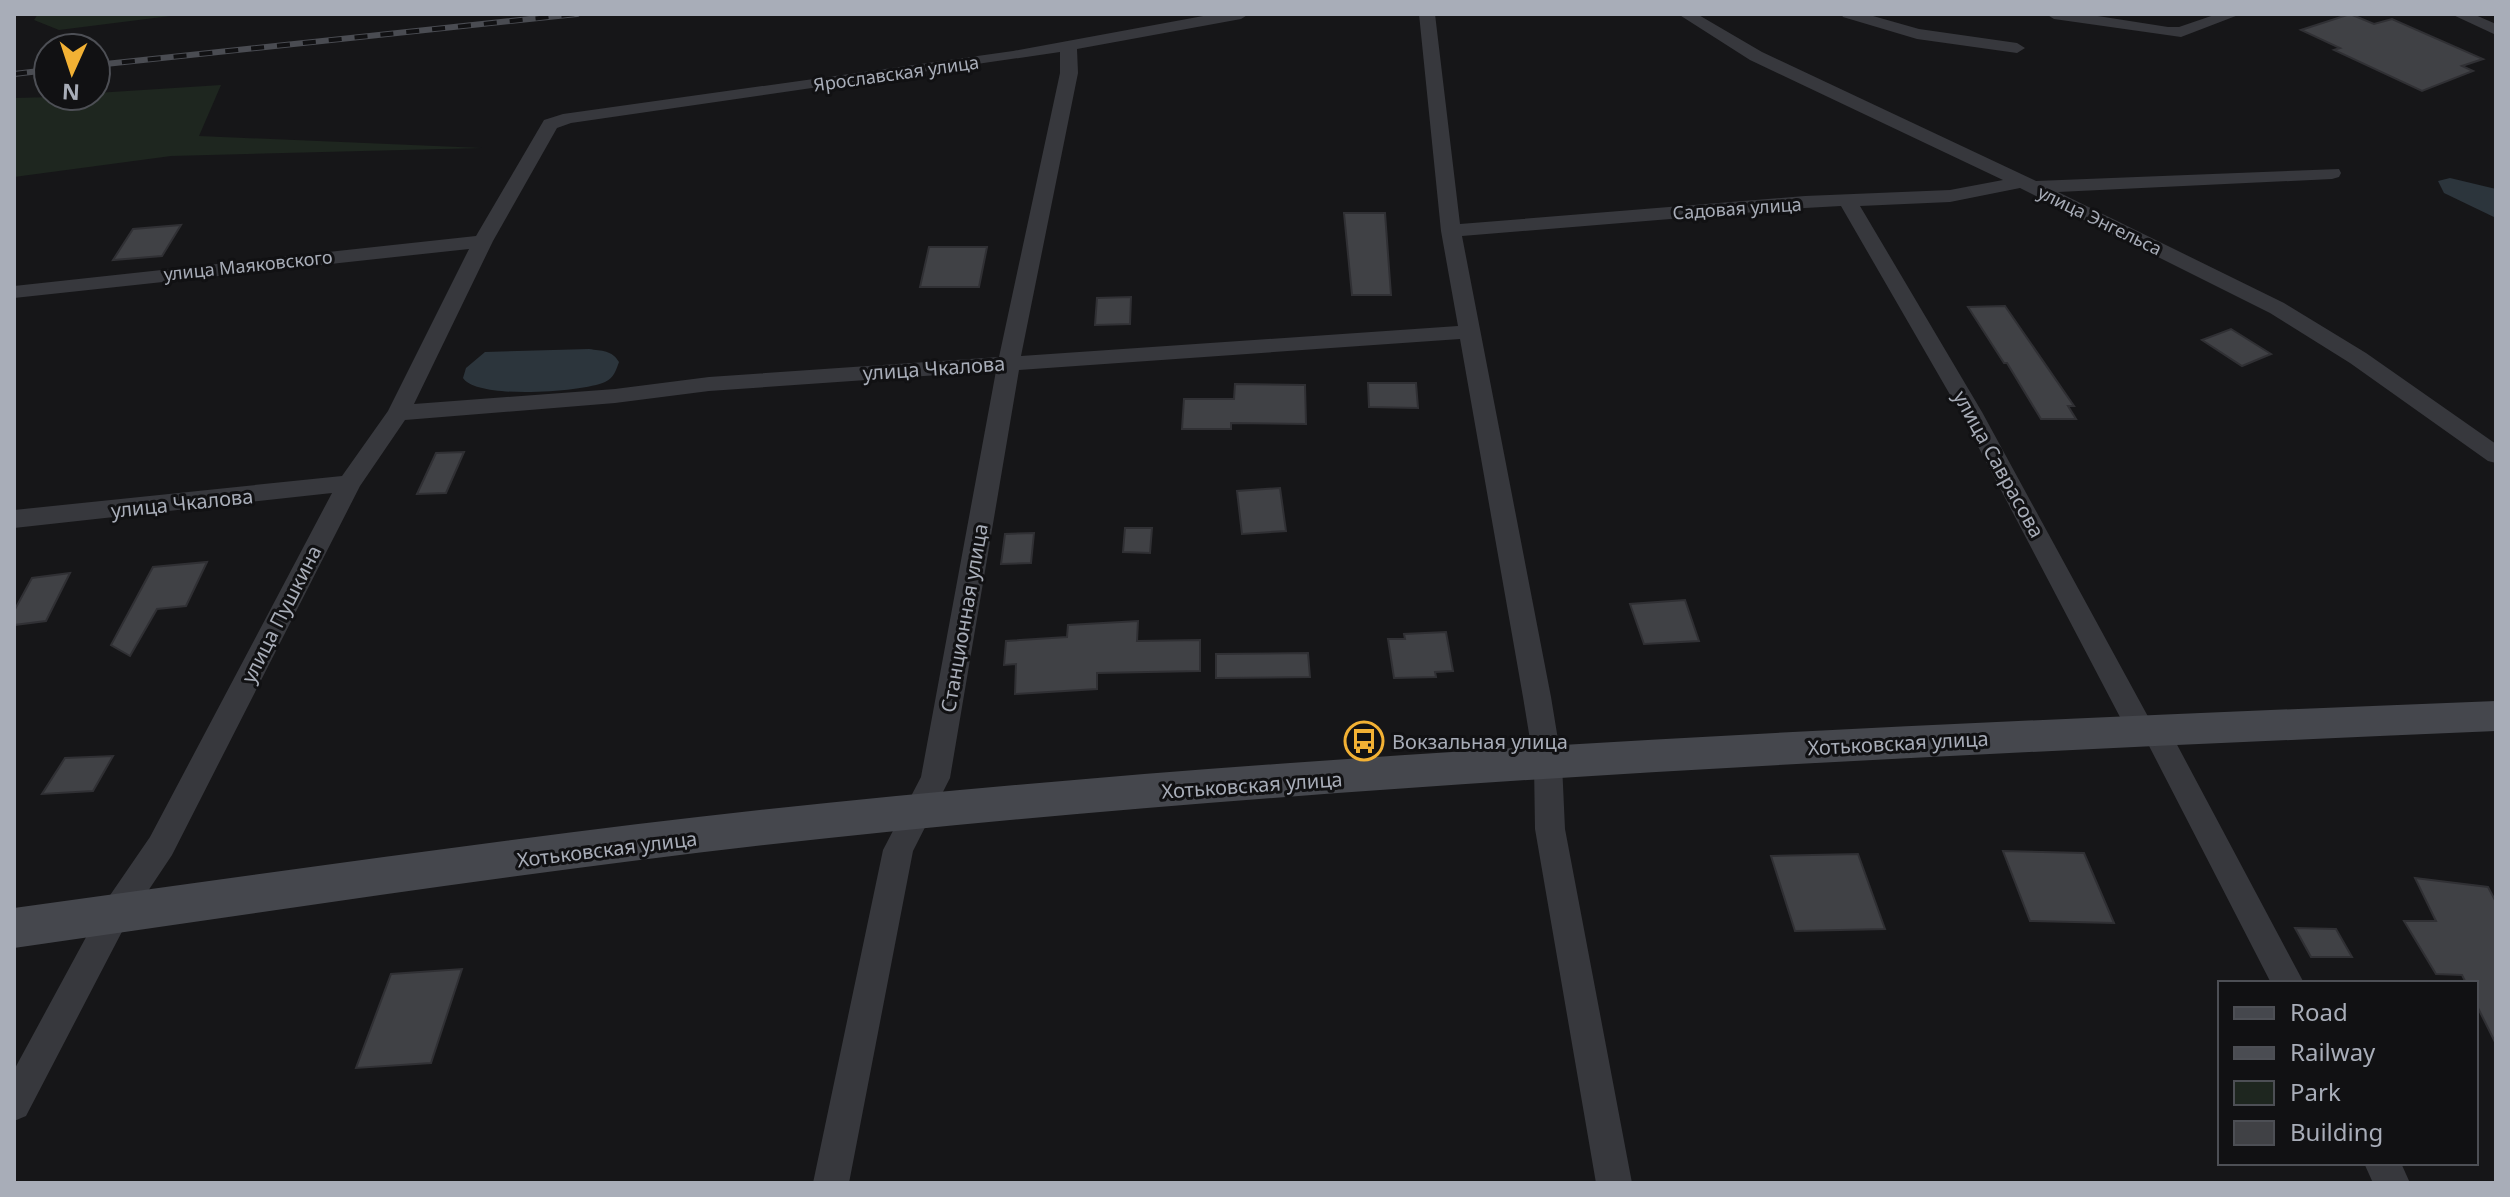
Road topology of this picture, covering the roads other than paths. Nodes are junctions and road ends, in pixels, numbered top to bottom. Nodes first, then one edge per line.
1 (1241, 14) edge
2 (1427, 14) edge
3 (1686, 14) edge
4 (1849, 14) edge
5 (2054, 14) edge
6 (2233, 14) edge
7 (2459, 14) edge
8 (2496, 30) edge
9 (1068, 46) junction
10 (2017, 48) dead end
11 (550, 124) joint
12 (2332, 173) dead end
13 (2028, 184) junction
14 (1848, 201) junction
15 (1451, 231) junction
16 (483, 241) junction
17 (14, 292) edge
18 (1470, 332) junction
19 (1009, 363) junction
20 (398, 413) junction
21 (2496, 455) edge
22 (349, 483) junction
23 (14, 519) edge
24 (2496, 716) edge
25 (2149, 732) junction
26 (1548, 764) junction
27 (916, 811) junction
28 (115, 914) junction
29 (14, 928) edge
30 (2287, 981) edge
31 (14, 1104) edge
32 (2383, 1165) edge
33 (831, 1183) edge
34 (1614, 1183) edge
35 (2392, 1183) edge

1 - 9 street, Ярославская улица
2 - 15 street
3 - 13 street, улица Энгельса
4 - 10 street
5 - 6 street
7 - 8 street
9 - 11 street, Ярославская улица
9 - 19 street, Станционная улица
11 - 16 street, улица Пушкина
12 - 13 street, Садовая улица
13 - 14 street, Садовая улица
13 - 21 street, улица Энгельса
14 - 15 street, Садовая улица
14 - 25 street, улица Саврасова
15 - 18 street
16 - 17 street, улица Маяковского
16 - 20 street, улица Пушкина
18 - 19 street, улица Чкалова
18 - 26 street
19 - 20 street, улица Чкалова
19 - 27 street, Станционная улица
20 - 22 street, улица Пушкина
22 - 23 street, улица Чкалова
22 - 28 street, улица Пушкина
24 - 25 main road, Хотьковская улица
25 - 26 main road, Хотьковская улица
25 - 30 street, улица Саврасова
26 - 27 main road, Хотьковская улица
26 - 34 street
27 - 28 main road, Хотьковская улица
27 - 33 street, Станционная улица
28 - 29 main road, Хотьковская улица
28 - 31 street, улица Пушкина
32 - 35 street

